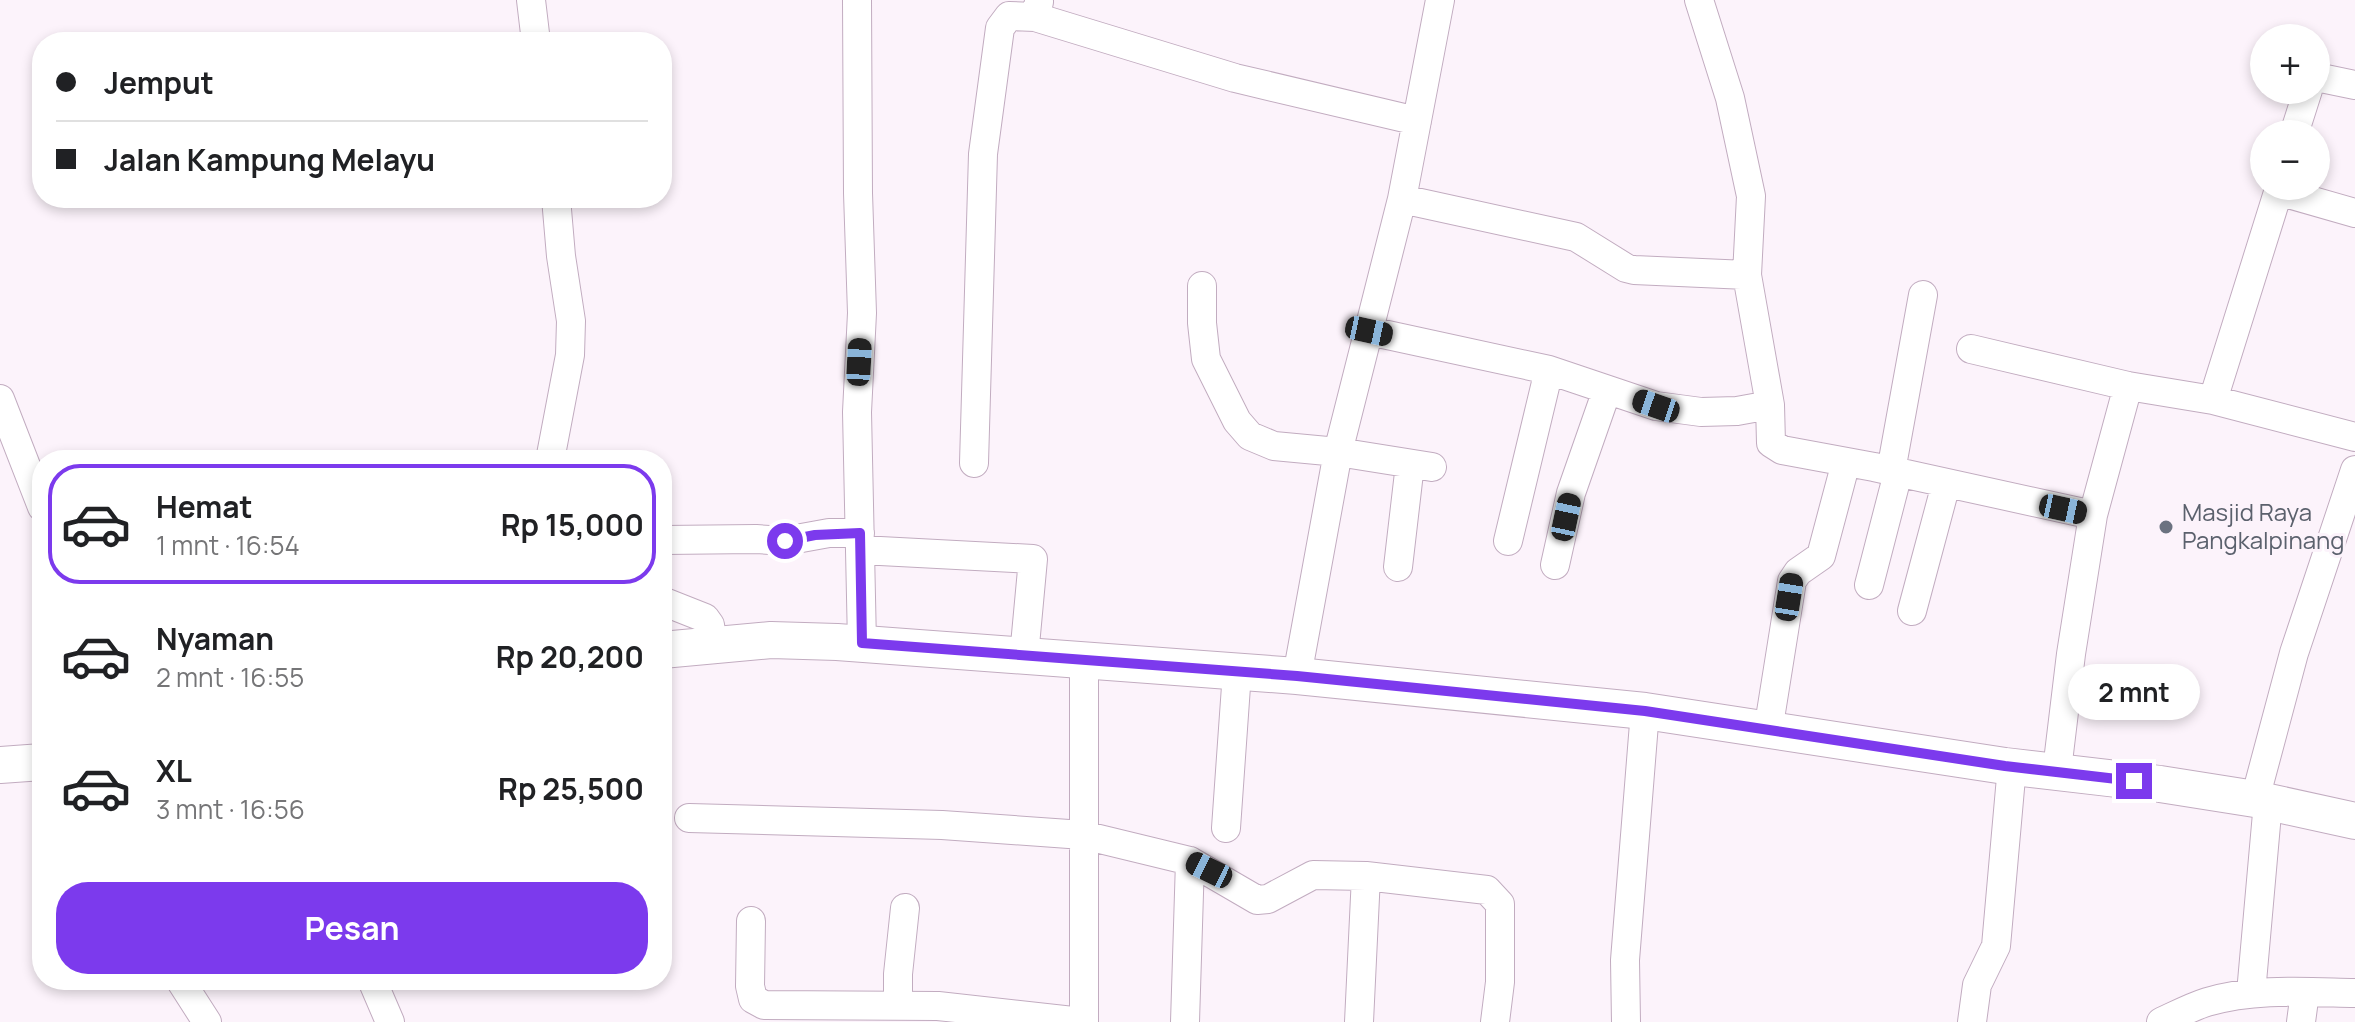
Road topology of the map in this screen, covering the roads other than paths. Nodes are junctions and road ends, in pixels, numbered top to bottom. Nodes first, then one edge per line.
1 (531, 0) edge
2 (857, 0) edge
3 (1440, 0) edge
4 (1699, 0) edge
5 (1037, 9) edge
6 (535, 32) edge
7 (2330, 80) edge
8 (2355, 85) edge
9 (1417, 121) junction
10 (1402, 199) junction
11 (2276, 200) edge
12 (2314, 200) edge
13 (557, 208) edge
14 (2355, 213) edge
15 (1747, 275) junction
16 (1202, 286) dead end
17 (1923, 295) dead end
18 (1369, 331) junction
19 (1971, 349) dead end
20 (1549, 370) junction
21 (2128, 386) junction
22 (1607, 390) junction
23 (0, 399) edge
24 (2213, 400) junction
25 (1770, 405) junction
26 (2355, 437) edge
27 (552, 450) edge
28 (1338, 452) junction
29 (1846, 462) junction
30 (974, 463) dead end
31 (1895, 472) junction
32 (32, 481) edge
33 (1946, 484) junction
34 (2353, 484) edge
35 (2093, 515) junction
36 (672, 540) edge
37 (1508, 541) dead end
38 (860, 542) junction
39 (1555, 565) dead end
40 (1398, 567) dead end
41 (1869, 585) dead end
42 (672, 605) edge
43 (1912, 611) dead end
44 (862, 643) junction
45 (713, 645) junction
46 (672, 649) edge
47 (1024, 656) junction
48 (1084, 661) junction
49 (1237, 672) junction
50 (1297, 676) junction
51 (1645, 711) junction
52 (1768, 731) junction
53 (32, 763) edge
54 (0, 765) edge
55 (2012, 766) junction
56 (2057, 770) junction
57 (2262, 800) junction
58 (689, 818) dead end
59 (2355, 821) edge
60 (1226, 828) dead end
61 (1083, 835) junction
62 (1190, 861) junction
63 (1366, 876) junction
64 (905, 908) dead end
65 (751, 921) dead end
66 (186, 990) edge
67 (376, 990) edge
68 (2305, 992) junction
69 (2251, 993) junction
70 (2355, 993) edge
71 (898, 1006) junction
72 (2174, 1019) edge
73 (207, 1022) edge
74 (390, 1022) edge
75 (1083, 1022) edge
76 (1185, 1022) edge
77 (1359, 1022) edge
78 (1495, 1022) edge
79 (1626, 1022) edge
80 (1972, 1022) edge
81 (2301, 1022) edge

1 - 6 street
2 - 38 street
3 - 9 street
4 - 15 street
5 - 9 street
5 - 30 street
7 - 8 street
9 - 10 street
10 - 15 street
10 - 18 street
11 - 24 street
12 - 14 street
13 - 27 street
15 - 25 street
16 - 28 street
17 - 31 street
18 - 20 street
18 - 28 street
19 - 21 street
20 - 22 street
20 - 37 street
21 - 24 street
21 - 35 street
22 - 25 street
22 - 39 street
23 - 32 street
24 - 26 street
25 - 29 street
28 - 40 street
28 - 50 street
29 - 31 street
29 - 52 street
31 - 33 street
31 - 41 street
33 - 35 street
33 - 43 street
34 - 57 street
35 - 56 street
36 - 38 street
38 - 44 street
38 - 47 street
42 - 45 street
44 - 45 main road
44 - 47 main road
45 - 46 main road
47 - 48 main road
48 - 49 main road
48 - 61 street
49 - 50 main road
49 - 60 street
50 - 51 main road
51 - 52 main road
51 - 79 street
52 - 55 main road
53 - 54 main road
55 - 56 main road
55 - 80 street
56 - 57 main road
57 - 59 main road
57 - 69 street
58 - 61 street
61 - 62 street
61 - 75 street
62 - 63 street
62 - 76 street
63 - 77 street
63 - 78 street
64 - 71 street
65 - 71 street
66 - 73 street
67 - 74 street
68 - 69 street
68 - 70 street
68 - 81 street
69 - 72 street
71 - 75 street

